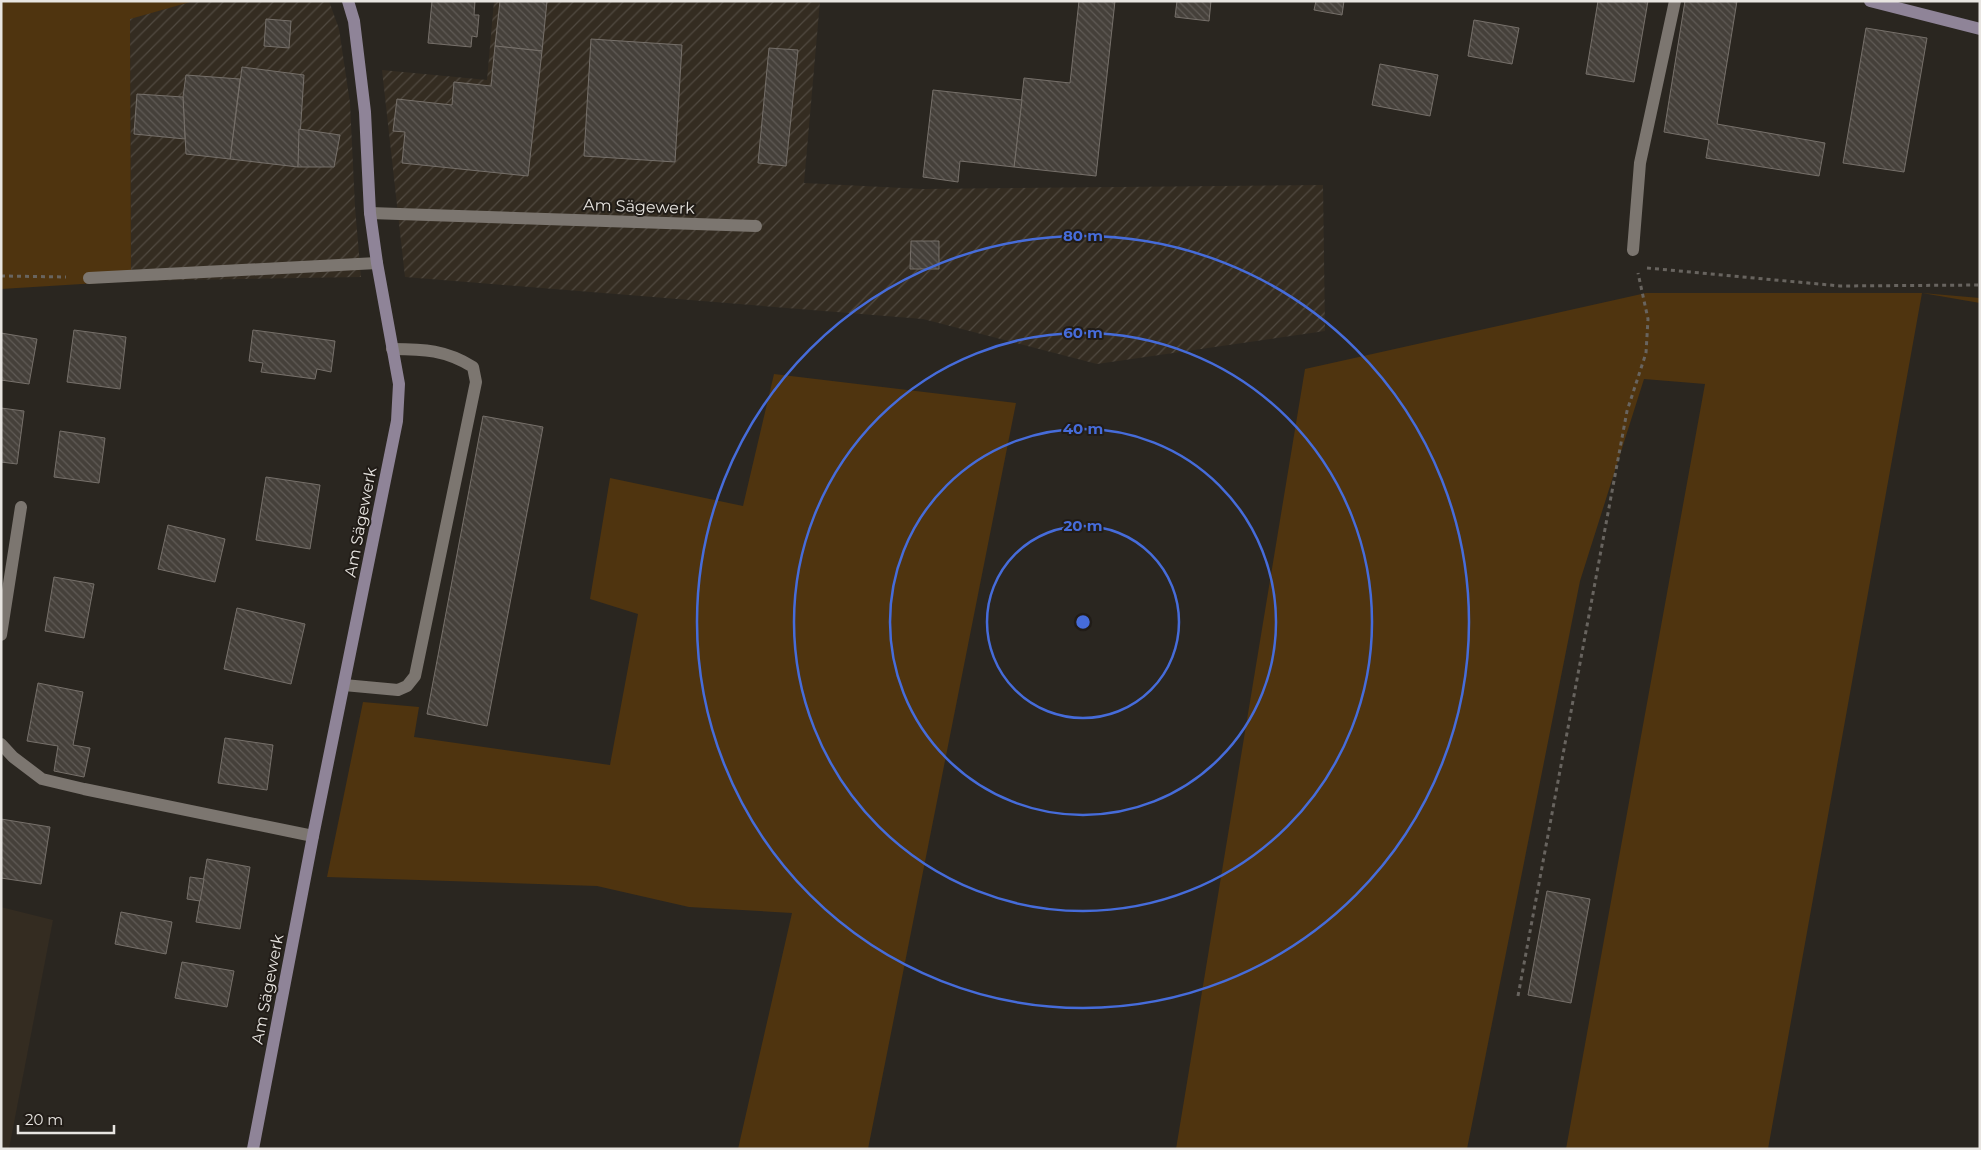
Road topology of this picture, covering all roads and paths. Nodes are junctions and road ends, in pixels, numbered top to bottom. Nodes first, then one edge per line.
1 (348, 1) edge
2 (1675, 1) edge
3 (1870, 1) edge
4 (1980, 29) edge
5 (370, 213) junction
6 (756, 226) dead end
7 (1633, 250) dead end
8 (377, 263) junction
9 (1636, 267) dead end
10 (1646, 268) dead end
11 (1, 276) edge
12 (89, 278) joint
13 (1980, 285) edge
14 (392, 349) junction
15 (21, 507) dead end
16 (1, 634) edge
17 (344, 685) junction
18 (1, 744) edge
19 (313, 836) junction
20 (1518, 996) dead end
21 (253, 1149) edge

1 - 5 street, Am Sägewerk
2 - 7 street
3 - 4 street
5 - 6 street, Am Sägewerk
5 - 8 street, Am Sägewerk
8 - 12 street
8 - 14 street, Am Sägewerk
9 - 20 path
10 - 13 path
11 - 12 path
14 - 17 street, Am Sägewerk
14 - 17 street
15 - 16 street
17 - 19 street, Am Sägewerk
18 - 19 street
19 - 21 street, Am Sägewerk

